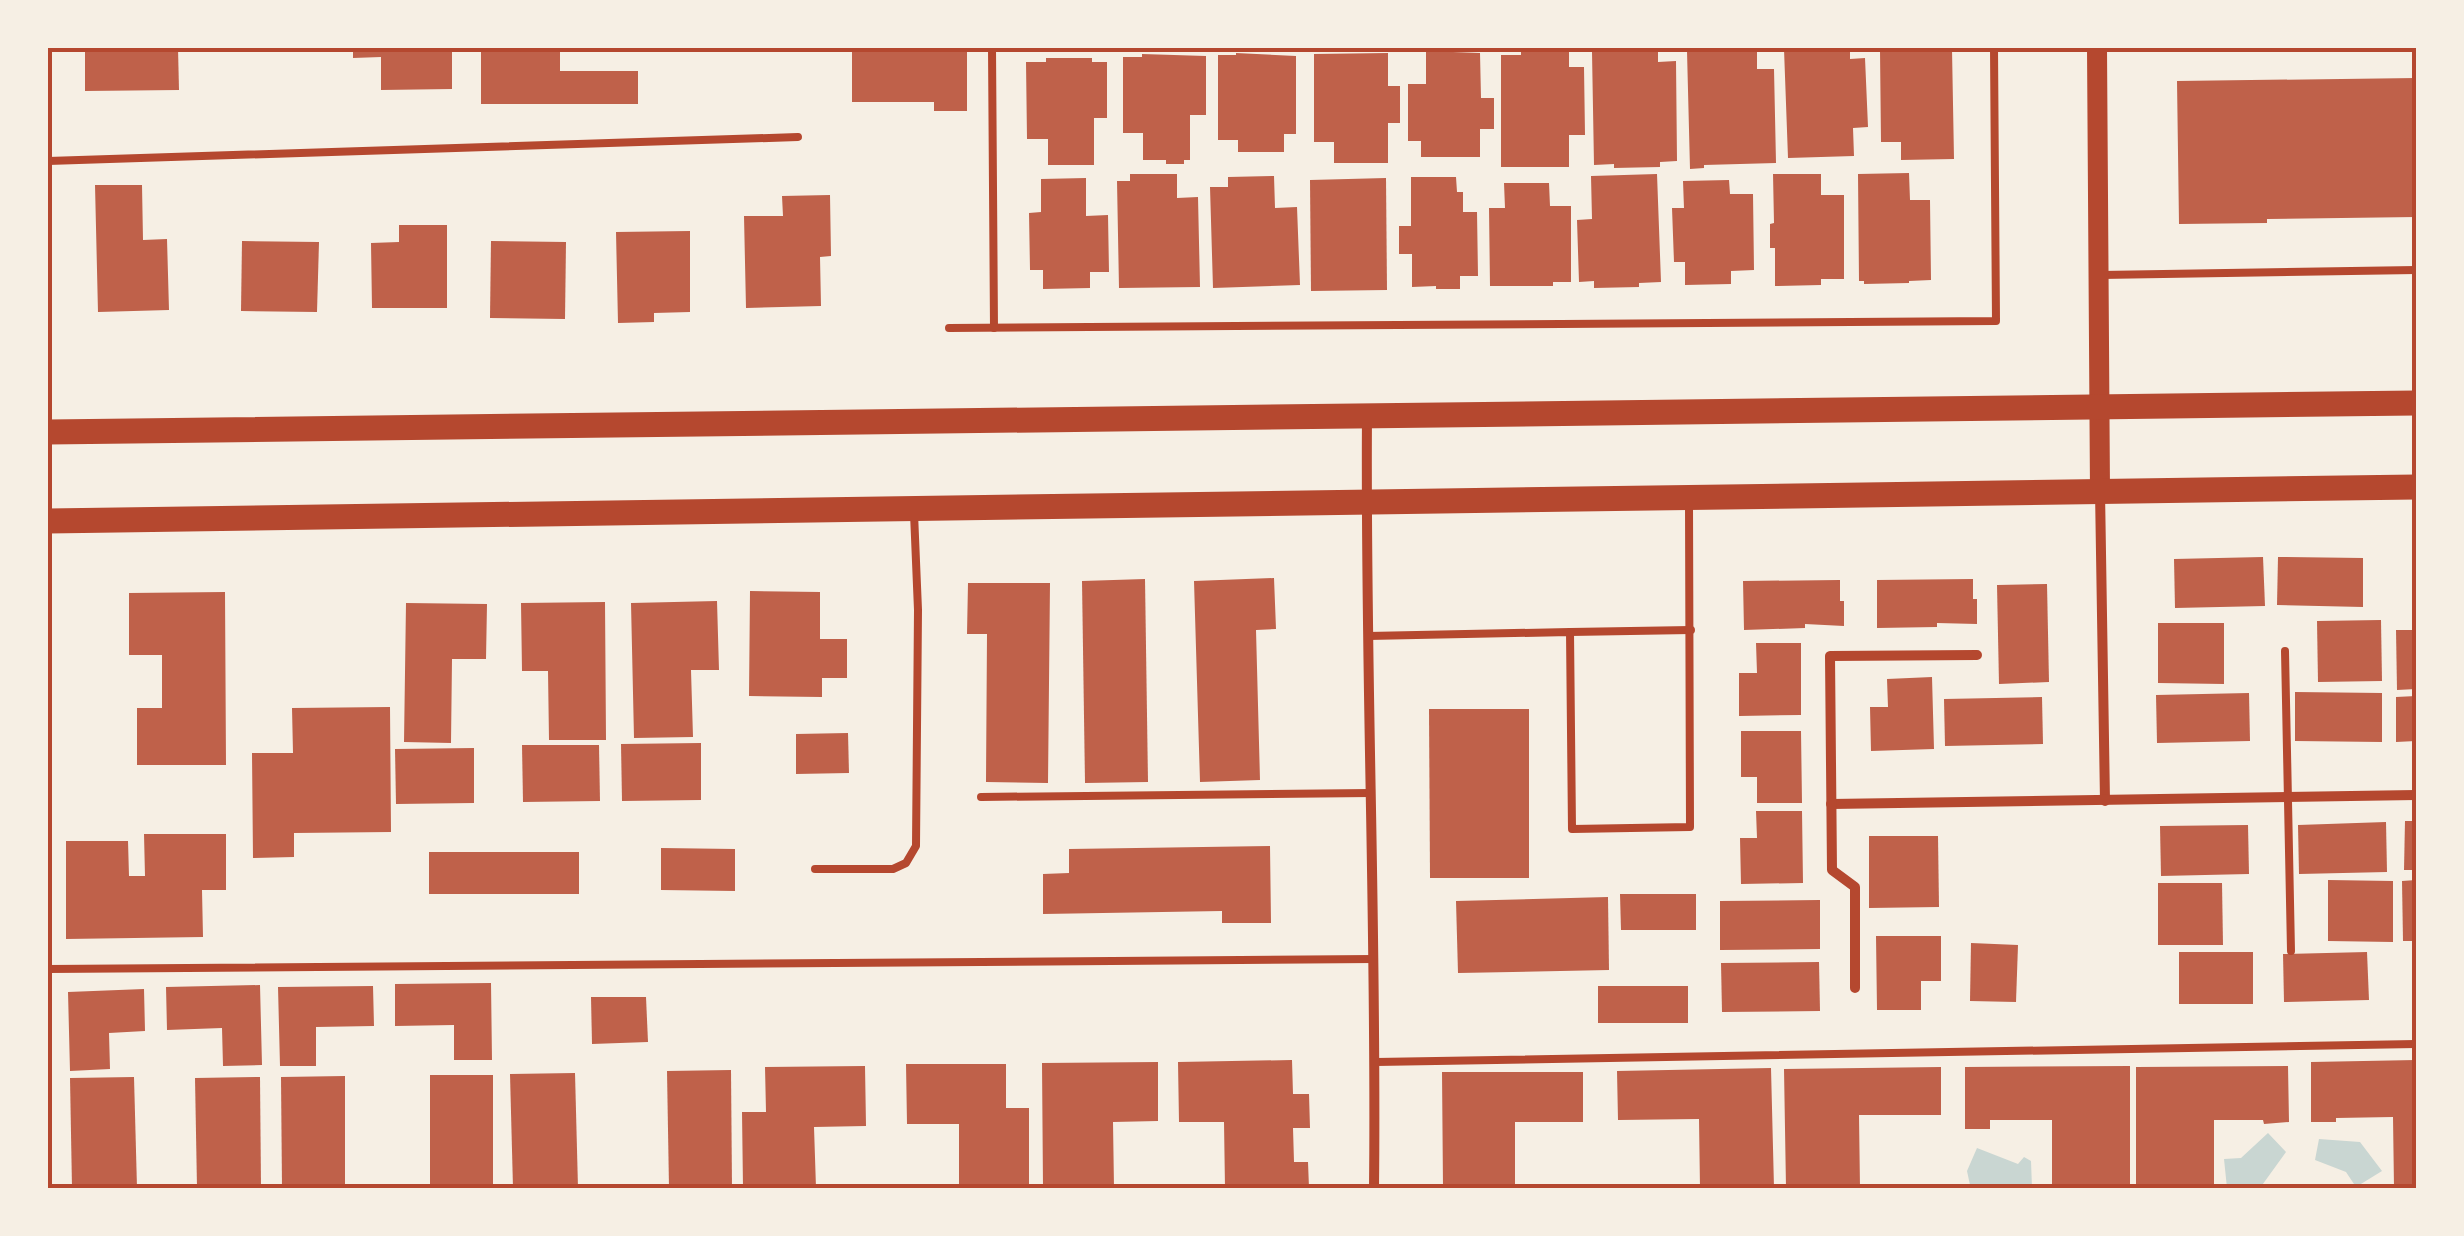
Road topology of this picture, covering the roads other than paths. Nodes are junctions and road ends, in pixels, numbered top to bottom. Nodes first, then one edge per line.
1 (992, 48) edge
2 (1994, 48) edge
3 (2097, 48) edge
4 (798, 137) dead end
5 (48, 161) edge
6 (2416, 270) edge
7 (2098, 275) junction
8 (949, 328) dead end
9 (994, 328) junction
10 (2416, 402) edge
11 (2099, 405) junction
12 (1366, 415) junction
13 (48, 432) edge
14 (2416, 487) edge
15 (2100, 490) junction
16 (1689, 496) junction
17 (1366, 501) junction
18 (914, 508) junction
19 (48, 521) edge
20 (1691, 630) junction
21 (1570, 632) junction
22 (1368, 636) junction
23 (2286, 651) dead end
24 (1977, 654) dead end
25 (1371, 793) junction
26 (2416, 795) edge
27 (981, 797) dead end
28 (2288, 798) junction
29 (2105, 801) junction
30 (1831, 804) junction
31 (815, 870) dead end
32 (2290, 951) dead end
33 (1374, 958) junction
34 (48, 968) edge
35 (1855, 988) dead end
36 (2416, 1044) edge
37 (1376, 1062) junction
38 (1374, 1188) edge

1 - 9 lane
2 - 9 lane
3 - 7 main road
4 - 5 lane
6 - 7 lane
7 - 11 main road
8 - 9 lane
10 - 11 main road
11 - 12 main road
11 - 15 main road
12 - 13 main road
12 - 17 street
14 - 15 main road
15 - 16 main road
15 - 29 street
16 - 17 main road
16 - 20 lane
17 - 18 main road
17 - 22 street
18 - 19 main road
18 - 31 lane
20 - 21 lane
20 - 21 lane
21 - 22 lane
22 - 25 street
23 - 28 lane
24 - 30 street
25 - 27 lane
25 - 33 street
26 - 28 street
28 - 29 street
28 - 32 lane
29 - 30 street
30 - 35 street
33 - 34 lane
33 - 37 street
36 - 37 lane
37 - 38 street

